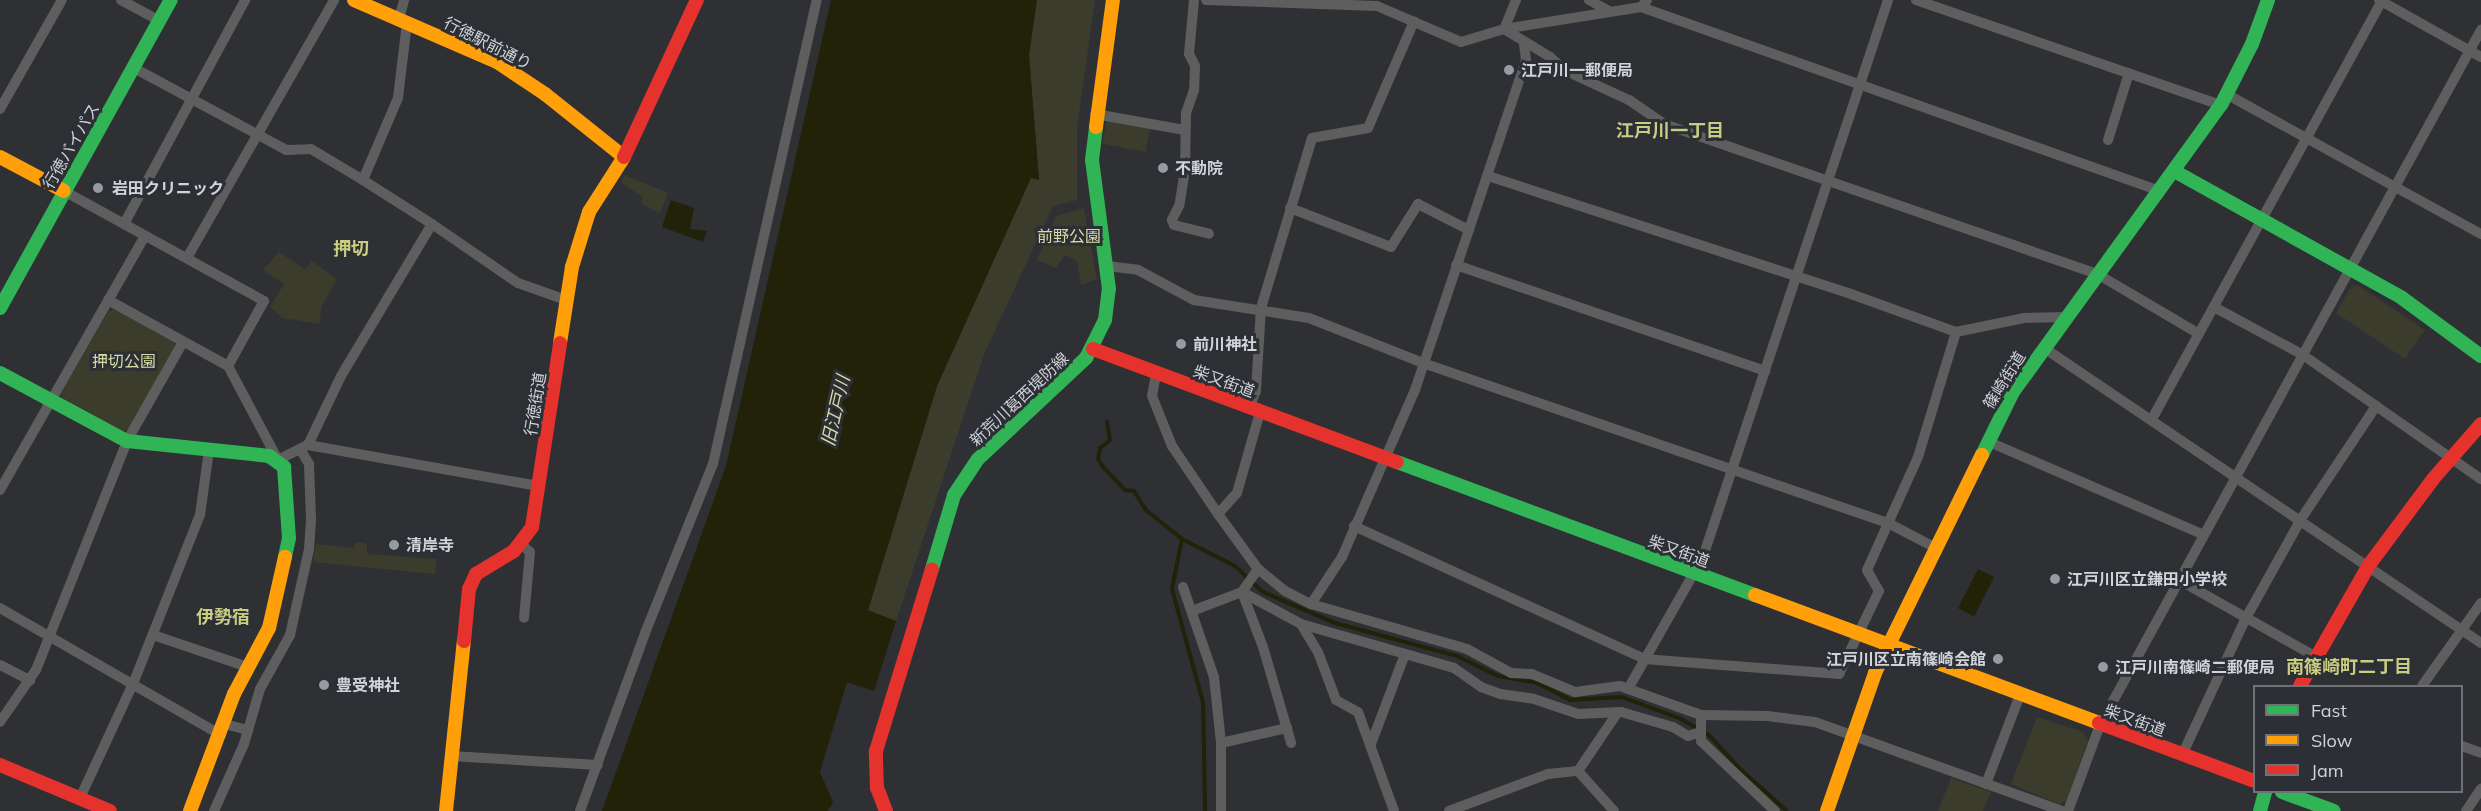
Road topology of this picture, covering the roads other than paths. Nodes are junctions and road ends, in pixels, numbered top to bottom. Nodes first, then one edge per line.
1 (62, 0) edge
2 (121, 0) edge
3 (171, 0) edge
4 (245, 0) edge
5 (334, 0) edge
6 (354, 0) edge
7 (404, 0) edge
8 (697, 0) edge
9 (817, 0) edge
10 (1113, 0) edge
11 (1194, 0) edge
12 (1206, 0) edge
13 (1516, 0) edge
14 (1589, 0) edge
15 (1888, 0) edge
16 (1916, 0) edge
17 (2268, 0) edge
18 (2380, 0) edge
19 (1317, 1) edge
20 (1378, 3) edge
21 (1644, 3) edge
22 (1607, 10) junction
23 (160, 21) junction
24 (403, 21) junction
25 (1414, 21) junction
26 (1504, 29) junction
27 (2481, 30) edge
28 (1524, 43) junction
29 (2470, 50) junction
30 (2481, 57) edge
31 (134, 68) junction
32 (2129, 73) junction
33 (1860, 85) junction
34 (194, 99) junction
35 (2225, 100) junction
36 (0, 110) edge
37 (1095, 114) junction
38 (1185, 130) junction
39 (257, 134) junction
40 (2306, 138) junction
41 (2108, 140) dead end
42 (0, 157) edge
43 (624, 157) junction
44 (2176, 172) junction
45 (1488, 176) junction
46 (363, 180) junction
47 (1828, 181) junction
48 (2395, 187) junction
49 (64, 191) junction
50 (2160, 191) junction
51 (1290, 208) junction
52 (2261, 220) junction
53 (124, 224) junction
54 (432, 224) junction
55 (1469, 230) junction
56 (1209, 234) dead end
57 (2481, 234) edge
58 (145, 236) junction
59 (187, 258) junction
60 (1456, 265) junction
61 (1107, 266) junction
62 (2350, 268) junction
63 (2099, 275) junction
64 (1796, 276) junction
65 (108, 300) junction
66 (566, 300) junction
67 (2214, 307) junction
68 (0, 308) edge
69 (1261, 308) junction
70 (2067, 317) junction
71 (1956, 332) junction
72 (2199, 334) junction
73 (183, 342) junction
74 (2044, 348) junction
75 (1093, 349) junction
76 (2302, 355) junction
77 (2481, 356) edge
78 (1423, 363) junction
79 (228, 366) junction
80 (1765, 371) junction
81 (0, 373) edge
82 (1156, 374) junction
83 (51, 401) junction
84 (2376, 406) junction
85 (1254, 410) junction
86 (2152, 419) junction
87 (2481, 424) edge
88 (127, 441) junction
89 (1987, 441) junction
90 (304, 447) junction
91 (209, 450) junction
92 (1384, 457) junction
93 (2451, 459) junction
94 (278, 460) junction
95 (1732, 468) junction
96 (2236, 476) junction
97 (2481, 479) edge
98 (538, 486) junction
99 (0, 490) edge
100 (1218, 514) junction
101 (2301, 519) junction
102 (1890, 524) junction
103 (1354, 526) junction
104 (2204, 536) junction
105 (521, 544) junction
106 (1936, 548) junction
107 (2369, 565) junction
108 (1258, 569) junction
109 (1695, 574) junction
110 (2180, 580) junction
111 (1183, 587) dead end
112 (1242, 592) junction
113 (2481, 603) edge
114 (1311, 604) junction
115 (0, 608) edge
116 (1192, 611) junction
117 (524, 618) dead end
118 (2246, 618) junction
119 (1300, 624) junction
120 (2462, 630) junction
121 (153, 635) junction
122 (1857, 635) junction
123 (50, 636) junction
124 (2481, 642) edge
125 (1888, 646) junction
126 (1405, 654) junction
127 (2316, 657) junction
128 (1644, 659) junction
129 (0, 665) edge
130 (248, 667) junction
131 (30, 680) junction
132 (133, 684) junction
133 (2301, 685) edge
134 (2423, 685) edge
135 (1628, 689) junction
136 (2020, 695) junction
137 (1618, 712) junction
138 (1701, 715) junction
139 (0, 722) edge
140 (2100, 724) junction
141 (1287, 728) junction
142 (223, 729) junction
143 (248, 730) junction
144 (1698, 733) junction
145 (1850, 736) junction
146 (1221, 743) junction
147 (1291, 743) dead end
148 (1371, 744) junction
149 (2463, 746) edge
150 (2481, 753) edge
151 (2182, 755) junction
152 (451, 756) junction
153 (0, 765) edge
154 (598, 765) junction
155 (1578, 771) junction
156 (2253, 781) edge
157 (1986, 784) junction
158 (2481, 789) edge
159 (2265, 793) edge
160 (2286, 793) edge
161 (80, 798) junction
162 (110, 811) edge
163 (190, 811) edge
164 (214, 811) edge
165 (446, 811) edge
166 (580, 811) edge
167 (886, 811) edge
168 (1221, 811) edge
169 (1394, 811) edge
170 (1449, 811) edge
171 (1614, 811) edge
172 (1775, 811) edge
173 (1827, 811) edge
174 (2062, 811) edge
175 (2068, 811) edge
176 (2260, 811) edge
177 (2334, 811) edge
178 (2466, 811) edge

1 - 36 street
2 - 23 street
3 - 23 main road, 行徳バイパス
4 - 34 street
5 - 39 street
6 - 24 main road, 行徳駅前通り
7 - 24 street
8 - 43 main road, 行徳街道
9 - 154 street
10 - 37 main road, 新荒川葛西堤防線
11 - 38 street
12 - 19 street
13 - 26 street
14 - 22 street
15 - 33 street
16 - 32 street
17 - 35 main road, 篠崎街道
18 - 29 street
18 - 40 street
19 - 20 street
20 - 25 street
21 - 22 street
21 - 33 street
22 - 26 street
23 - 31 main road, 行徳バイパス
24 - 43 main road, 行徳駅前通り
24 - 46 street
25 - 26 street
25 - 51 street
26 - 28 street
27 - 29 street
28 - 45 street
28 - 47 street
29 - 30 street
29 - 48 street
31 - 34 street
31 - 49 main road, 行徳バイパス
32 - 35 street
32 - 41 street
33 - 47 street
33 - 50 street
34 - 39 street
34 - 53 street
35 - 40 street
35 - 44 main road, 篠崎街道
37 - 38 street
37 - 61 main road, 新荒川葛西堤防線
38 - 56 street
39 - 46 street
39 - 59 street
40 - 48 street
40 - 52 street
42 - 49 main road
43 - 66 main road, 行徳街道
44 - 50 main road, 篠崎街道
44 - 52 main road
45 - 55 street
45 - 64 street
46 - 54 street
47 - 63 street
47 - 64 street
48 - 57 street
48 - 62 street
49 - 53 street
49 - 68 main road, 行徳バイパス
50 - 63 main road, 篠崎街道
51 - 55 street
51 - 69 street
52 - 62 main road
52 - 67 street
53 - 58 street
54 - 66 street
54 - 90 street
55 - 60 street
58 - 59 street
58 - 65 street
59 - 79 street
60 - 78 street
60 - 80 street
61 - 69 street
61 - 75 main road, 新荒川葛西堤防線
62 - 76 street
62 - 77 main road
63 - 70 main road, 篠崎街道
63 - 72 street
64 - 71 street
64 - 80 street
65 - 73 street
65 - 83 street
66 - 98 main road, 行徳街道
67 - 72 street
67 - 76 street
69 - 78 street
69 - 85 street
70 - 71 street
70 - 74 main road, 篠崎街道
71 - 102 street
72 - 86 street
73 - 79 street
73 - 88 street
74 - 86 street
74 - 89 main road, 篠崎街道
75 - 82 main road, 柴又街道
75 - 167 main road, 新荒川葛西堤防線
76 - 84 street
76 - 96 street
78 - 92 street
78 - 95 street
79 - 94 street
80 - 95 street
81 - 83 main road
82 - 85 main road, 柴又街道
82 - 100 street
83 - 88 main road
83 - 99 street
84 - 93 street
84 - 101 street
85 - 92 main road, 柴又街道
85 - 100 street
86 - 96 street
87 - 93 main road
88 - 91 main road
88 - 123 street
89 - 104 street
89 - 106 main road, 篠崎街道
90 - 94 street
90 - 98 street
90 - 143 street
91 - 94 main road
91 - 121 street
92 - 103 street
92 - 109 main road, 柴又街道
93 - 97 street
93 - 107 main road
94 - 130 main road
95 - 102 street
95 - 109 street
96 - 101 street
96 - 104 street
98 - 105 main road, 行徳街道
100 - 108 street
101 - 107 street
101 - 118 street
102 - 106 street
102 - 122 street
103 - 114 street
103 - 128 street
104 - 110 street
105 - 117 street
105 - 152 main road
106 - 125 main road, 篠崎街道
107 - 120 street
107 - 127 main road
108 - 112 street
108 - 114 street
109 - 122 main road, 柴又街道
109 - 128 street
110 - 118 street
110 - 140 street
111 - 116 street
112 - 116 street
112 - 119 street
112 - 141 street
113 - 120 street
114 - 135 street
115 - 123 street
116 - 146 street
118 - 127 street
118 - 151 street
119 - 126 street
119 - 148 street
120 - 124 street
120 - 134 street
121 - 130 street
121 - 132 street
122 - 125 main road, 柴又街道
122 - 128 street
123 - 131 street
123 - 132 street
125 - 136 main road, 柴又街道
125 - 145 main road, 篠崎街道
126 - 137 street
126 - 148 street
127 - 133 main road
128 - 135 street
129 - 131 street
130 - 142 main road
131 - 139 street
132 - 142 street
132 - 161 street
135 - 138 street
136 - 140 main road, 柴又街道
136 - 157 street
137 - 144 street
137 - 155 street
138 - 144 street
138 - 145 street
140 - 151 main road, 柴又街道
140 - 175 street
141 - 146 street
141 - 147 street
142 - 143 street
142 - 163 main road
143 - 164 street
144 - 172 street
145 - 157 street
145 - 173 main road, 篠崎街道
146 - 168 street
148 - 169 street
149 - 150 street
151 - 156 main road, 柴又街道
152 - 154 street
152 - 165 main road
153 - 161 main road
154 - 166 street
155 - 170 street
155 - 171 street
157 - 174 street
158 - 178 street
159 - 176 main road
160 - 177 main road
161 - 162 main road

